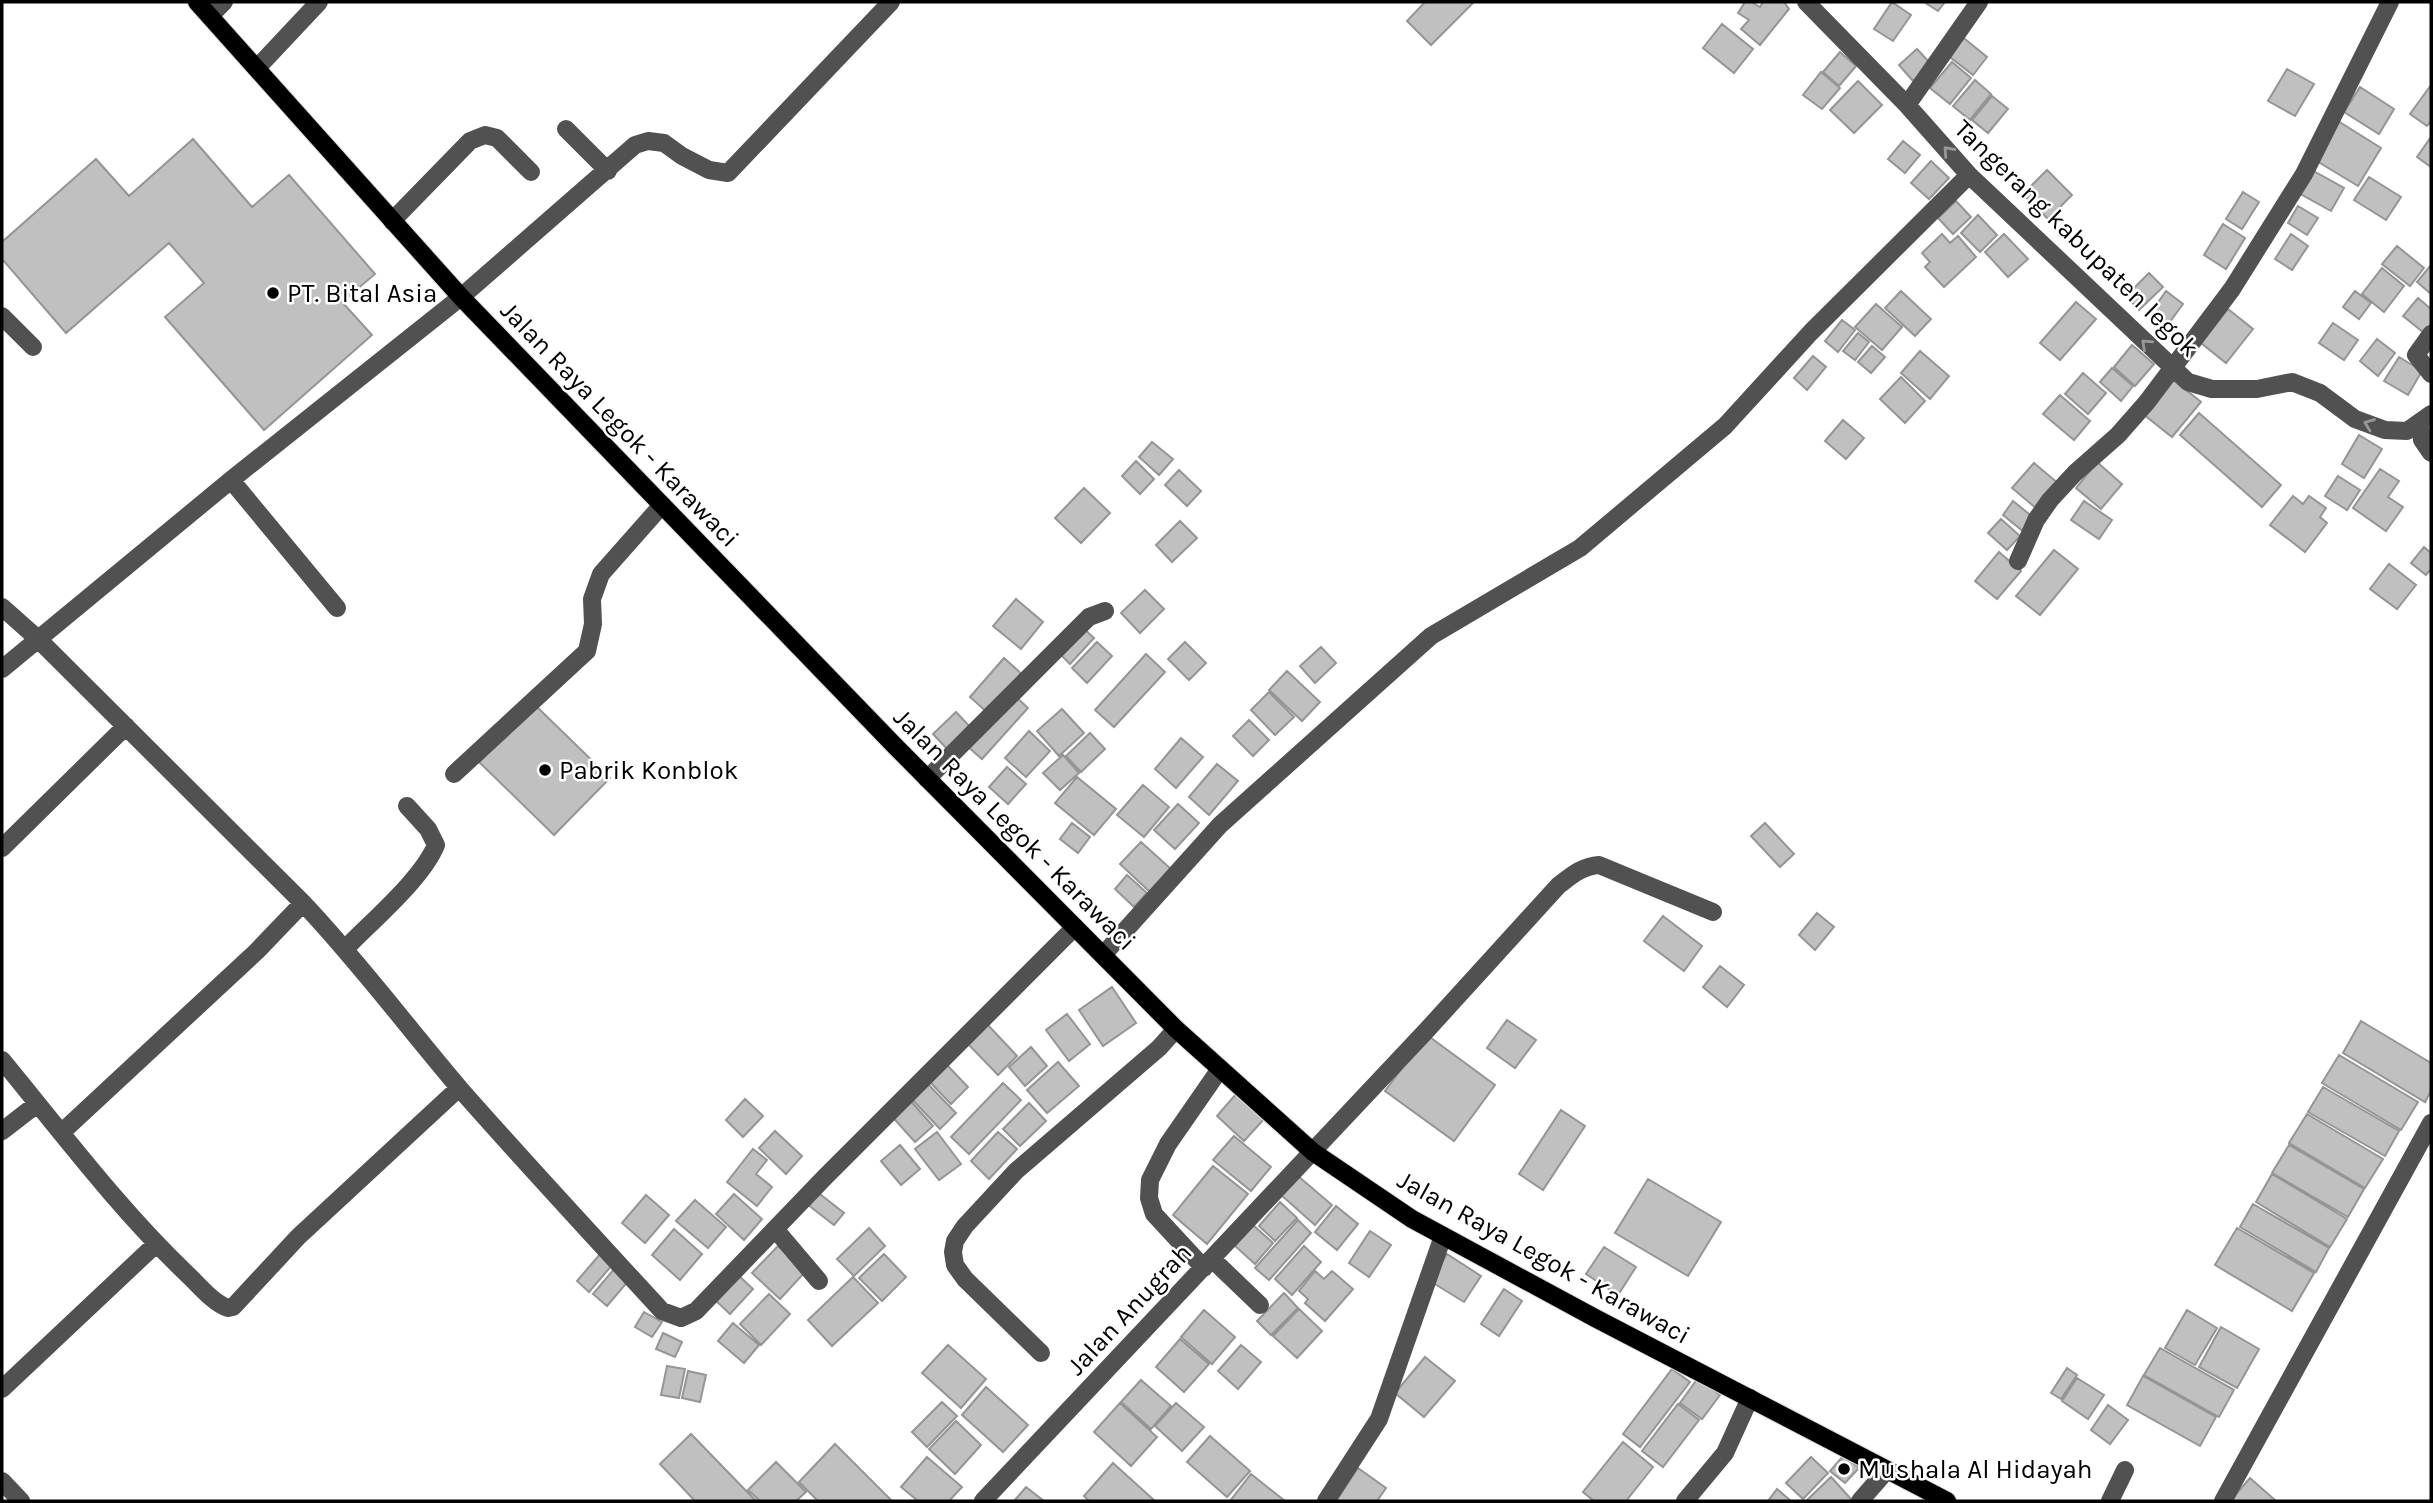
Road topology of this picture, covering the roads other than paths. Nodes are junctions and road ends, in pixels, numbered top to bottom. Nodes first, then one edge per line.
1 (197, 2) edge
2 (224, 2) edge
3 (319, 2) edge
4 (891, 2) edge
5 (1806, 2) edge
6 (1979, 2) edge
7 (2390, 2) edge
8 (210, 16) junction
9 (257, 68) junction
10 (1907, 105) junction
11 (566, 129) dead end
12 (608, 171) junction
13 (531, 172) dead end
14 (1969, 174) junction
15 (392, 220) junction
16 (461, 297) junction
17 (2, 316) edge
18 (2431, 334) edge
19 (33, 347) dead end
20 (2172, 368) junction
21 (2431, 373) edge
22 (2426, 418) edge
23 (2431, 453) edge
24 (231, 480) junction
25 (662, 505) junction
26 (2018, 561) dead end
27 (2, 607) edge
28 (337, 608) dead end
29 (1105, 611) dead end
30 (38, 639) junction
31 (2, 669) edge
32 (126, 726) junction
33 (454, 774) dead end
34 (928, 779) junction
35 (407, 806) dead end
36 (2, 848) edge
37 (303, 903) junction
38 (1713, 912) dead end
39 (1076, 927) junction
40 (346, 948) junction
41 (1103, 955) junction
42 (1175, 1029) junction
43 (2, 1060) edge
44 (1220, 1069) junction
45 (459, 1088) junction
46 (37, 1104) junction
47 (2431, 1124) edge
48 (2, 1131) edge
49 (61, 1133) junction
50 (1313, 1152) junction
51 (775, 1229) junction
52 (1443, 1236) junction
53 (156, 1244) junction
54 (1208, 1263) junction
55 (819, 1281) dead end
56 (1260, 1306) dead end
57 (1041, 1353) dead end
58 (2, 1389) edge
59 (1750, 1398) junction
60 (1887, 1470) junction
61 (2125, 1470) dead end
62 (2, 1480) edge
63 (21, 1501) edge
64 (983, 1501) edge
65 (1326, 1501) edge
66 (1685, 1501) edge
67 (1860, 1501) edge
68 (1947, 1501) edge
69 (2110, 1501) edge
70 (2223, 1501) edge

1 - 8 main road, Jalan Raya Legok - Karawaci
2 - 8 street
3 - 9 street
4 - 12 street
5 - 10 street, Tangerang kabupaten legok
6 - 10 street
7 - 20 street
8 - 9 main road, Jalan Raya Legok - Karawaci
9 - 15 main road, Jalan Raya Legok - Karawaci
14 -> 10 street, Tangerang kabupaten legok
11 - 12 street
12 - 16 street
13 - 15 street
20 -> 14 street, Tangerang kabupaten legok
14 - 41 street
15 - 16 main road, Jalan Raya Legok - Karawaci
16 - 24 street
16 - 25 main road, Jalan Raya Legok - Karawaci
17 - 19 street
18 - 21 street
22 -> 20 street, Tangerang kabupaten legok
20 - 26 street
22 - 23 street
24 - 28 street
24 - 30 street
25 - 33 street
25 - 34 main road, Jalan Raya Legok - Karawaci
27 - 30 street
29 - 34 street
30 - 31 street
30 - 32 street
32 - 36 street
32 - 37 street
34 - 39 main road, Jalan Raya Legok - Karawaci
35 - 40 street
37 - 40 street
37 - 49 street
38 - 50 street, Jalan Anugrah
39 - 41 main road, Jalan Raya Legok - Karawaci
39 - 51 street
40 - 45 street
41 - 42 main road, Jalan Raya Legok - Karawaci
42 - 44 main road, Jalan Raya Legok - Karawaci
42 - 57 street
43 - 46 street
44 - 50 main road, Jalan Raya Legok - Karawaci
44 - 54 street
45 - 51 street
45 - 53 street
46 - 48 street
46 - 49 street
47 - 70 street
49 - 53 street
50 - 52 main road, Jalan Raya Legok - Karawaci
50 - 54 street, Jalan Anugrah
51 - 55 street
52 - 59 main road, Jalan Raya Legok - Karawaci
52 - 65 street
53 - 58 street
54 - 56 street
54 - 64 street, Jalan Anugrah
59 - 60 main road, Jalan Raya Legok - Karawaci
59 - 66 street
60 - 67 street
60 - 68 main road, Jalan Raya Legok - Karawaci
61 - 69 street
62 - 63 street

